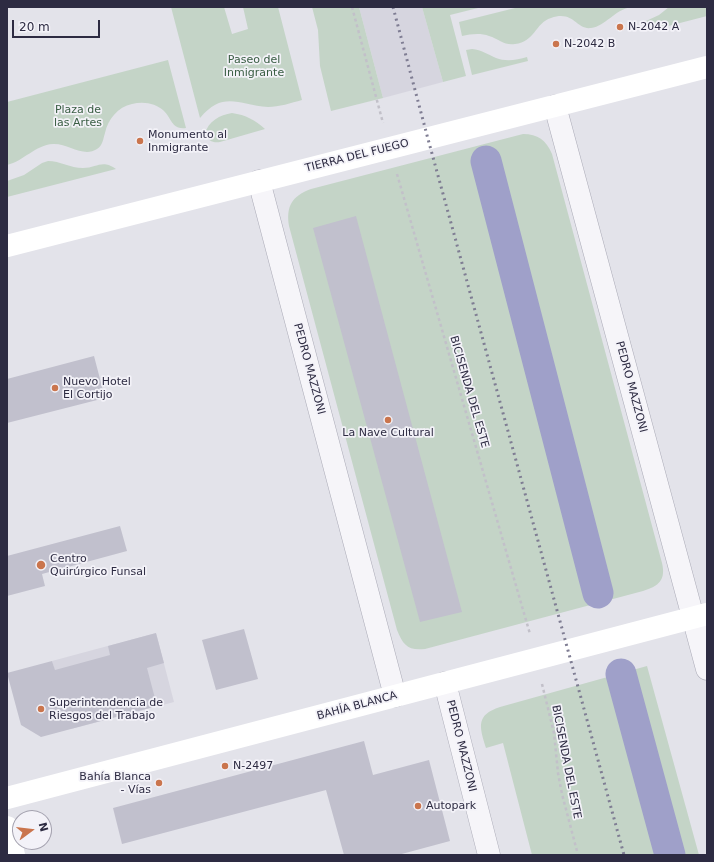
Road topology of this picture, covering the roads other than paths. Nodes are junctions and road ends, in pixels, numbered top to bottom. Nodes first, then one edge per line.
1 (707, 67) edge
2 (555, 106) junction
3 (259, 182) junction
4 (7, 246) edge
5 (700, 616) edge
6 (707, 669) edge
7 (445, 683) junction
8 (395, 696) junction
9 (7, 798) edge
10 (7, 827) edge
11 (14, 855) edge
12 (489, 855) edge

1 - 2 street, TIERRA DEL FUEGO
2 - 3 street, TIERRA DEL FUEGO
2 - 5 street, PEDRO MAZZONI
3 - 4 street, TIERRA DEL FUEGO
3 - 8 street, PEDRO MAZZONI
5 - 6 street, PEDRO MAZZONI
5 - 7 street, BAHÍA BLANCA
7 - 8 street, BAHÍA BLANCA
7 - 12 street, PEDRO MAZZONI
8 - 9 street, BAHÍA BLANCA
10 - 11 street

